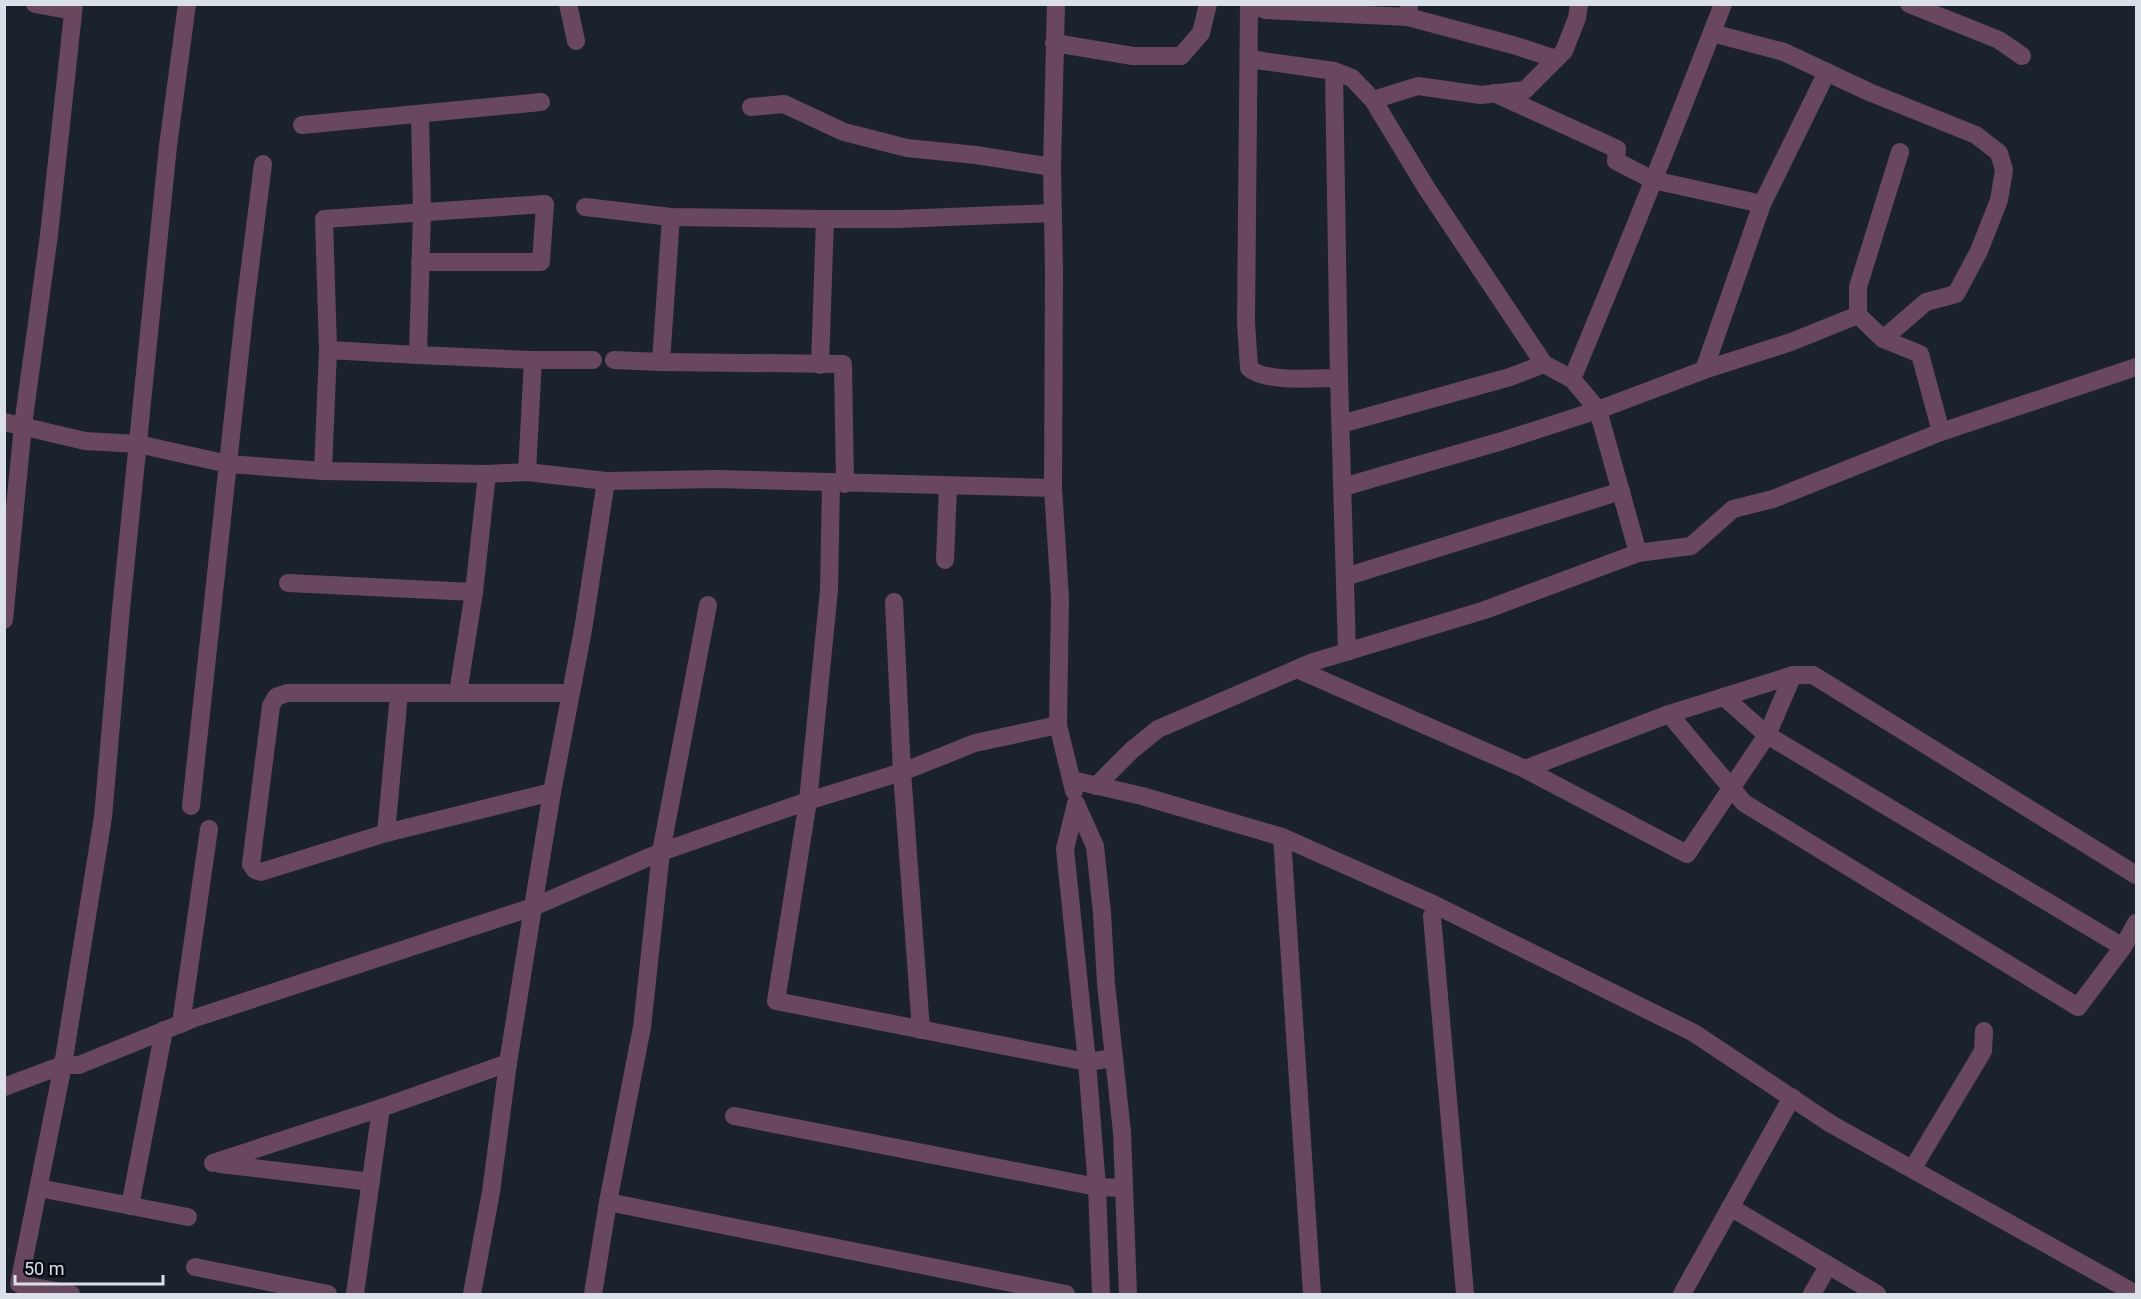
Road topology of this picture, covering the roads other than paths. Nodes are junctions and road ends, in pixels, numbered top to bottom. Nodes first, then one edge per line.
1 (35, 4) edge
2 (187, 4) edge
3 (568, 4) edge
4 (1056, 4) edge
5 (1208, 4) edge
6 (1249, 4) edge
7 (1579, 4) edge
8 (1724, 4) edge
9 (1909, 4) edge
10 (73, 8) edge
11 (1409, 11) edge
12 (1712, 33) junction
13 (576, 41) dead end
14 (1054, 43) junction
15 (2022, 56) dead end
16 (1249, 59) junction
17 (1556, 59) junction
18 (1334, 71) junction
19 (1827, 72) junction
20 (1494, 93) junction
21 (1373, 100) junction
22 (541, 102) dead end
23 (751, 107) dead end
24 (420, 115) junction
25 (302, 126) dead end
26 (1900, 152) dead end
27 (263, 165) dead end
28 (1052, 167) junction
29 (1653, 180) junction
30 (1762, 204) junction
31 (585, 207) dead end
32 (422, 211) junction
33 (1053, 213) junction
34 (671, 217) junction
35 (825, 219) junction
36 (420, 262) junction
37 (1858, 315) junction
38 (1883, 339) junction
39 (328, 350) junction
40 (418, 356) junction
41 (533, 360) junction
42 (593, 360) dead end
43 (614, 360) dead end
44 (661, 362) junction
45 (1544, 364) junction
46 (820, 365) junction
47 (2136, 368) edge
48 (1704, 370) junction
49 (1339, 378) junction
50 (1572, 379) junction
51 (1598, 410) junction
52 (4, 422) edge
53 (1341, 424) junction
54 (23, 425) junction
55 (1941, 432) junction
56 (138, 444) junction
57 (228, 464) junction
58 (323, 471) junction
59 (527, 472) junction
60 (487, 474) junction
61 (606, 481) junction
62 (838, 484) junction
63 (948, 486) junction
64 (1342, 487) junction
65 (1053, 488) junction
66 (1621, 491) junction
67 (1638, 554) junction
68 (945, 560) dead end
69 (1345, 577) junction
70 (288, 583) dead end
71 (474, 592) junction
72 (894, 602) dead end
73 (708, 605) dead end
74 (4, 620) edge
75 (1347, 652) junction
76 (1297, 669) junction
77 (1793, 675) junction
78 (458, 693) junction
79 (570, 693) junction
80 (399, 694) junction
81 (1724, 697) junction
82 (1670, 714) junction
83 (1058, 725) junction
84 (1767, 735) junction
85 (1525, 769) junction
86 (902, 772) junction
87 (1072, 780) junction
88 (1096, 786) junction
89 (1731, 786) junction
90 (552, 792) junction
91 (808, 801) junction
92 (1076, 804) junction
93 (191, 806) dead end
94 (209, 829) dead end
95 (386, 833) junction
96 (1282, 837) junction
97 (661, 852) junction
98 (2136, 875) edge
99 (533, 907) junction
100 (1432, 916) dead end
101 (2136, 923) edge
102 (2123, 947) junction
103 (172, 1027) junction
104 (921, 1030) junction
105 (1984, 1031) dead end
106 (1114, 1058) junction
107 (1087, 1062) junction
108 (508, 1063) junction
109 (63, 1065) junction
110 (4, 1087) edge
111 (1792, 1097) junction
112 (381, 1108) junction
113 (734, 1116) dead end
114 (1913, 1168) junction
115 (371, 1182) junction
116 (1097, 1187) junction
117 (39, 1188) junction
118 (1124, 1188) junction
119 (608, 1202) junction
120 (130, 1206) junction
121 (1730, 1207) junction
122 (188, 1217) dead end
123 (1828, 1266) junction
124 (195, 1267) dead end
125 (12, 1283) edge
126 (71, 1294) edge
127 (328, 1294) edge
128 (355, 1294) edge
129 (472, 1294) edge
130 (593, 1294) edge
131 (1066, 1294) edge
132 (1101, 1294) edge
133 (1128, 1294) edge
134 (1312, 1294) edge
135 (1465, 1294) edge
136 (1682, 1294) edge
137 (1812, 1294) edge
138 (1877, 1294) edge
139 (2136, 1294) edge

1 - 10 street
2 - 56 street
3 - 13 street
4 - 14 street
5 - 14 street
6 - 11 street
6 - 16 street
7 - 17 street
8 - 12 street
9 - 15 street
10 - 54 street
11 - 17 street
12 - 19 street
12 - 29 street
14 - 28 street
16 - 18 street
16 - 49 street
17 - 20 street
18 - 21 street
18 - 49 street
19 - 30 street
19 - 38 street
20 - 21 street
20 - 29 street
21 - 45 street
22 - 24 street
23 - 28 street
24 - 25 street
24 - 32 street
26 - 37 street
27 - 57 street
28 - 33 street
29 - 30 street
29 - 50 street
30 - 48 street
31 - 34 street
32 - 36 street
32 - 36 street
32 - 39 street
33 - 35 street
33 - 65 street
34 - 35 street
34 - 44 street
35 - 46 street
36 - 40 street
37 - 38 street
37 - 48 street
38 - 55 street
39 - 40 street
39 - 58 street
40 - 41 street
41 - 42 street
41 - 59 street
43 - 44 street
44 - 46 street
45 - 50 street
45 - 53 street
46 - 62 street
47 - 55 street
48 - 51 street
49 - 53 street
50 - 51 street
51 - 64 street
51 - 66 street
52 - 54 street
53 - 64 street
54 - 56 street
54 - 74 street
55 - 67 street
56 - 57 street
56 - 109 street
57 - 58 street
57 - 93 street
58 - 60 street
59 - 60 street
59 - 61 street
60 - 71 street
61 - 62 street
61 - 79 street
62 - 63 street
62 - 91 street
63 - 65 street
63 - 68 street
64 - 69 street
65 - 83 street
66 - 67 street
66 - 69 street
67 - 75 street
69 - 75 street
70 - 71 street
71 - 78 street
72 - 86 street
73 - 97 street
75 - 76 street
76 - 85 street
76 - 88 street
77 - 81 street
77 - 84 street
77 - 98 street
78 - 79 street
78 - 80 street
79 - 90 street
80 - 95 street
80 - 95 street
81 - 82 street
81 - 84 street
82 - 85 street
82 - 89 street
83 - 86 street
83 - 87 street
84 - 89 street
84 - 102 street
85 - 89 street
86 - 91 street
86 - 104 street
87 - 88 street
87 - 92 street
88 - 96 street
89 - 102 street
90 - 95 street
90 - 99 street
91 - 97 street
91 - 104 street
92 - 106 street
92 - 107 street
94 - 103 street
96 - 111 street
96 - 134 street
97 - 99 street
97 - 119 street
99 - 103 street
99 - 108 street
100 - 135 street
101 - 102 street
103 - 109 street
103 - 120 street
104 - 107 street
105 - 114 street
106 - 107 street
106 - 118 street
107 - 116 street
108 - 112 street
108 - 129 street
109 - 110 street
109 - 117 street
111 - 114 street
111 - 121 street
112 - 115 street
112 - 115 street
113 - 116 street
114 - 139 street
115 - 128 street
116 - 118 street
116 - 132 street
117 - 120 street
117 - 125 street
118 - 133 street
119 - 130 street
119 - 131 street
120 - 122 street
121 - 123 street
121 - 136 street
123 - 137 street
123 - 138 street
124 - 127 street
125 - 126 street

